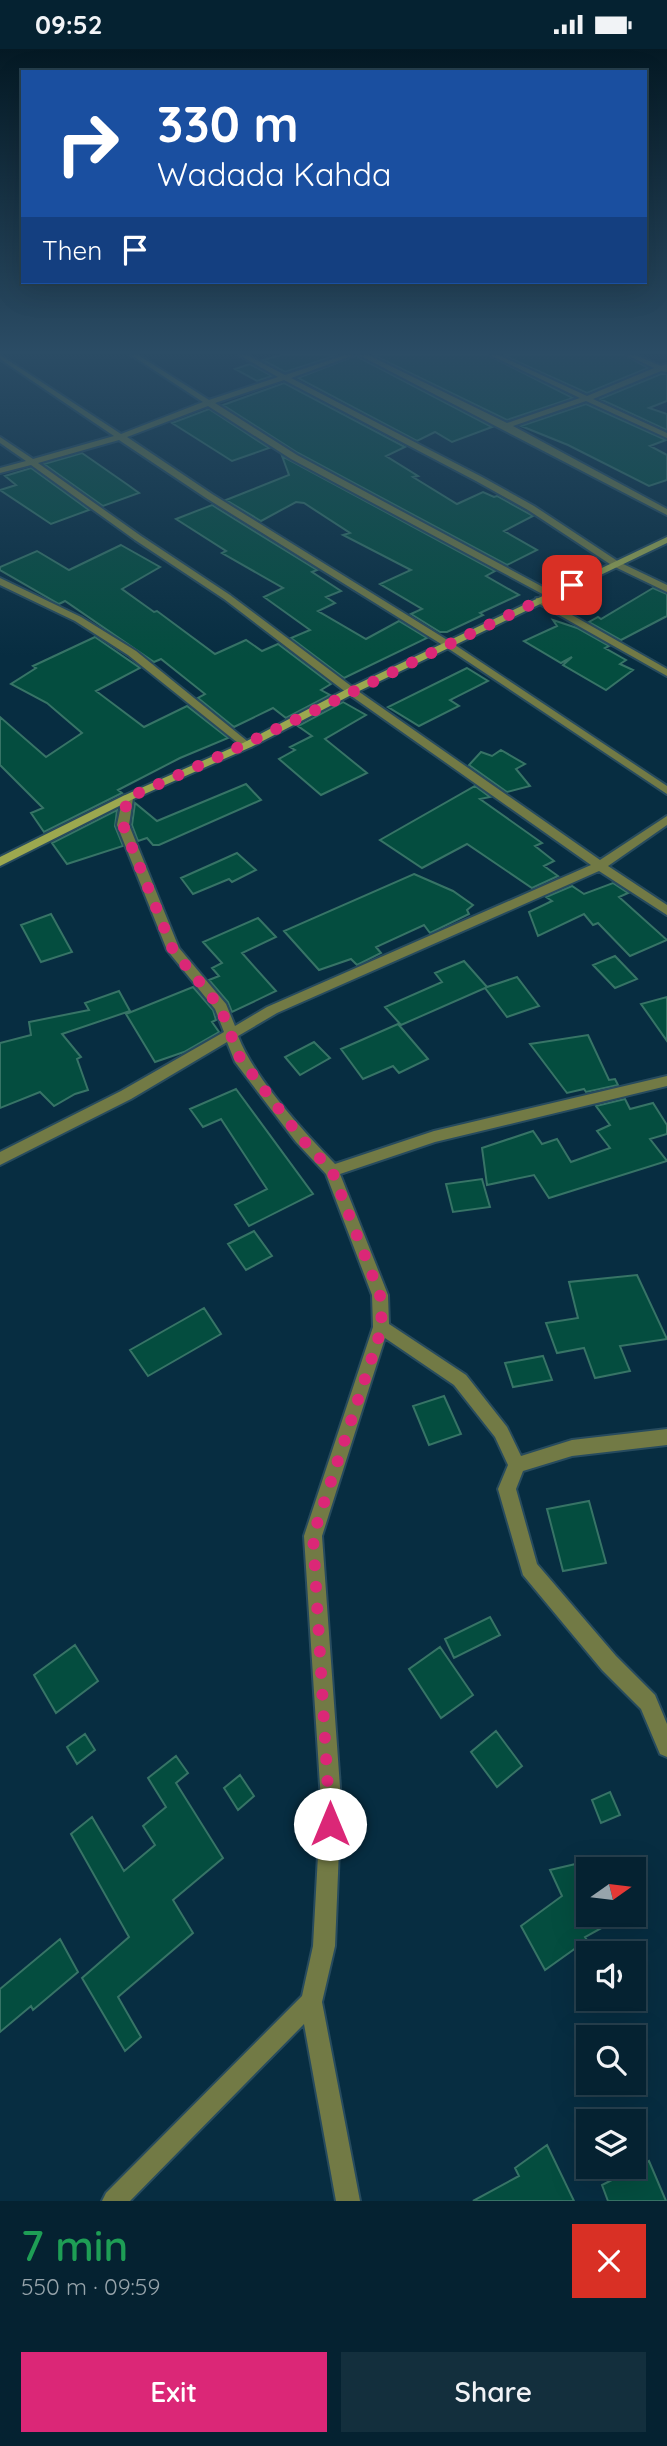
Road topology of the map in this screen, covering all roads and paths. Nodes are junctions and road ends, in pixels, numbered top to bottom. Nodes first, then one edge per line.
1 (25, 455) edge
2 (49, 455) edge
3 (151, 455) edge
4 (292, 455) edge
5 (433, 455) edge
6 (561, 455) edge
7 (32, 460) junction
8 (0, 471) edge
9 (667, 512) edge
10 (667, 540) edge
11 (616, 564) junction
12 (0, 581) edge
13 (667, 589) edge
14 (551, 595) junction
15 (539, 600) junction
16 (449, 645) junction
17 (667, 673) edge
18 (351, 691) junction
19 (247, 745) junction
20 (667, 791) edge
21 (127, 798) junction
22 (667, 820) edge
23 (0, 862) edge
24 (600, 866) junction
25 (667, 911) edge
26 (231, 1034) junction
27 (667, 1081) edge
28 (0, 1159) edge
29 (332, 1171) junction
30 (382, 1327) junction
31 (667, 1437) edge
32 (517, 1465) junction
33 (667, 1747) edge
34 (311, 2002) junction
35 (114, 2201) edge
36 (348, 2201) edge

1 - 7 street
2 - 7 street
3 - 16 street
4 - 14 street
5 - 11 street
6 - 9 street
7 - 8 street
7 - 18 street
10 - 11 main road
11 - 13 street
11 - 14 main road
12 - 19 street
14 - 15 main road
15 - 16 main road
15 - 17 street
16 - 18 main road
16 - 20 street
18 - 19 main road
18 - 24 street
19 - 21 main road
21 - 23 main road
21 - 26 street
22 - 24 street
24 - 25 street
24 - 26 street
26 - 28 street
26 - 29 street
27 - 29 street
29 - 30 street
30 - 32 street
30 - 34 street
31 - 32 street
32 - 33 street
34 - 35 street
34 - 36 street

